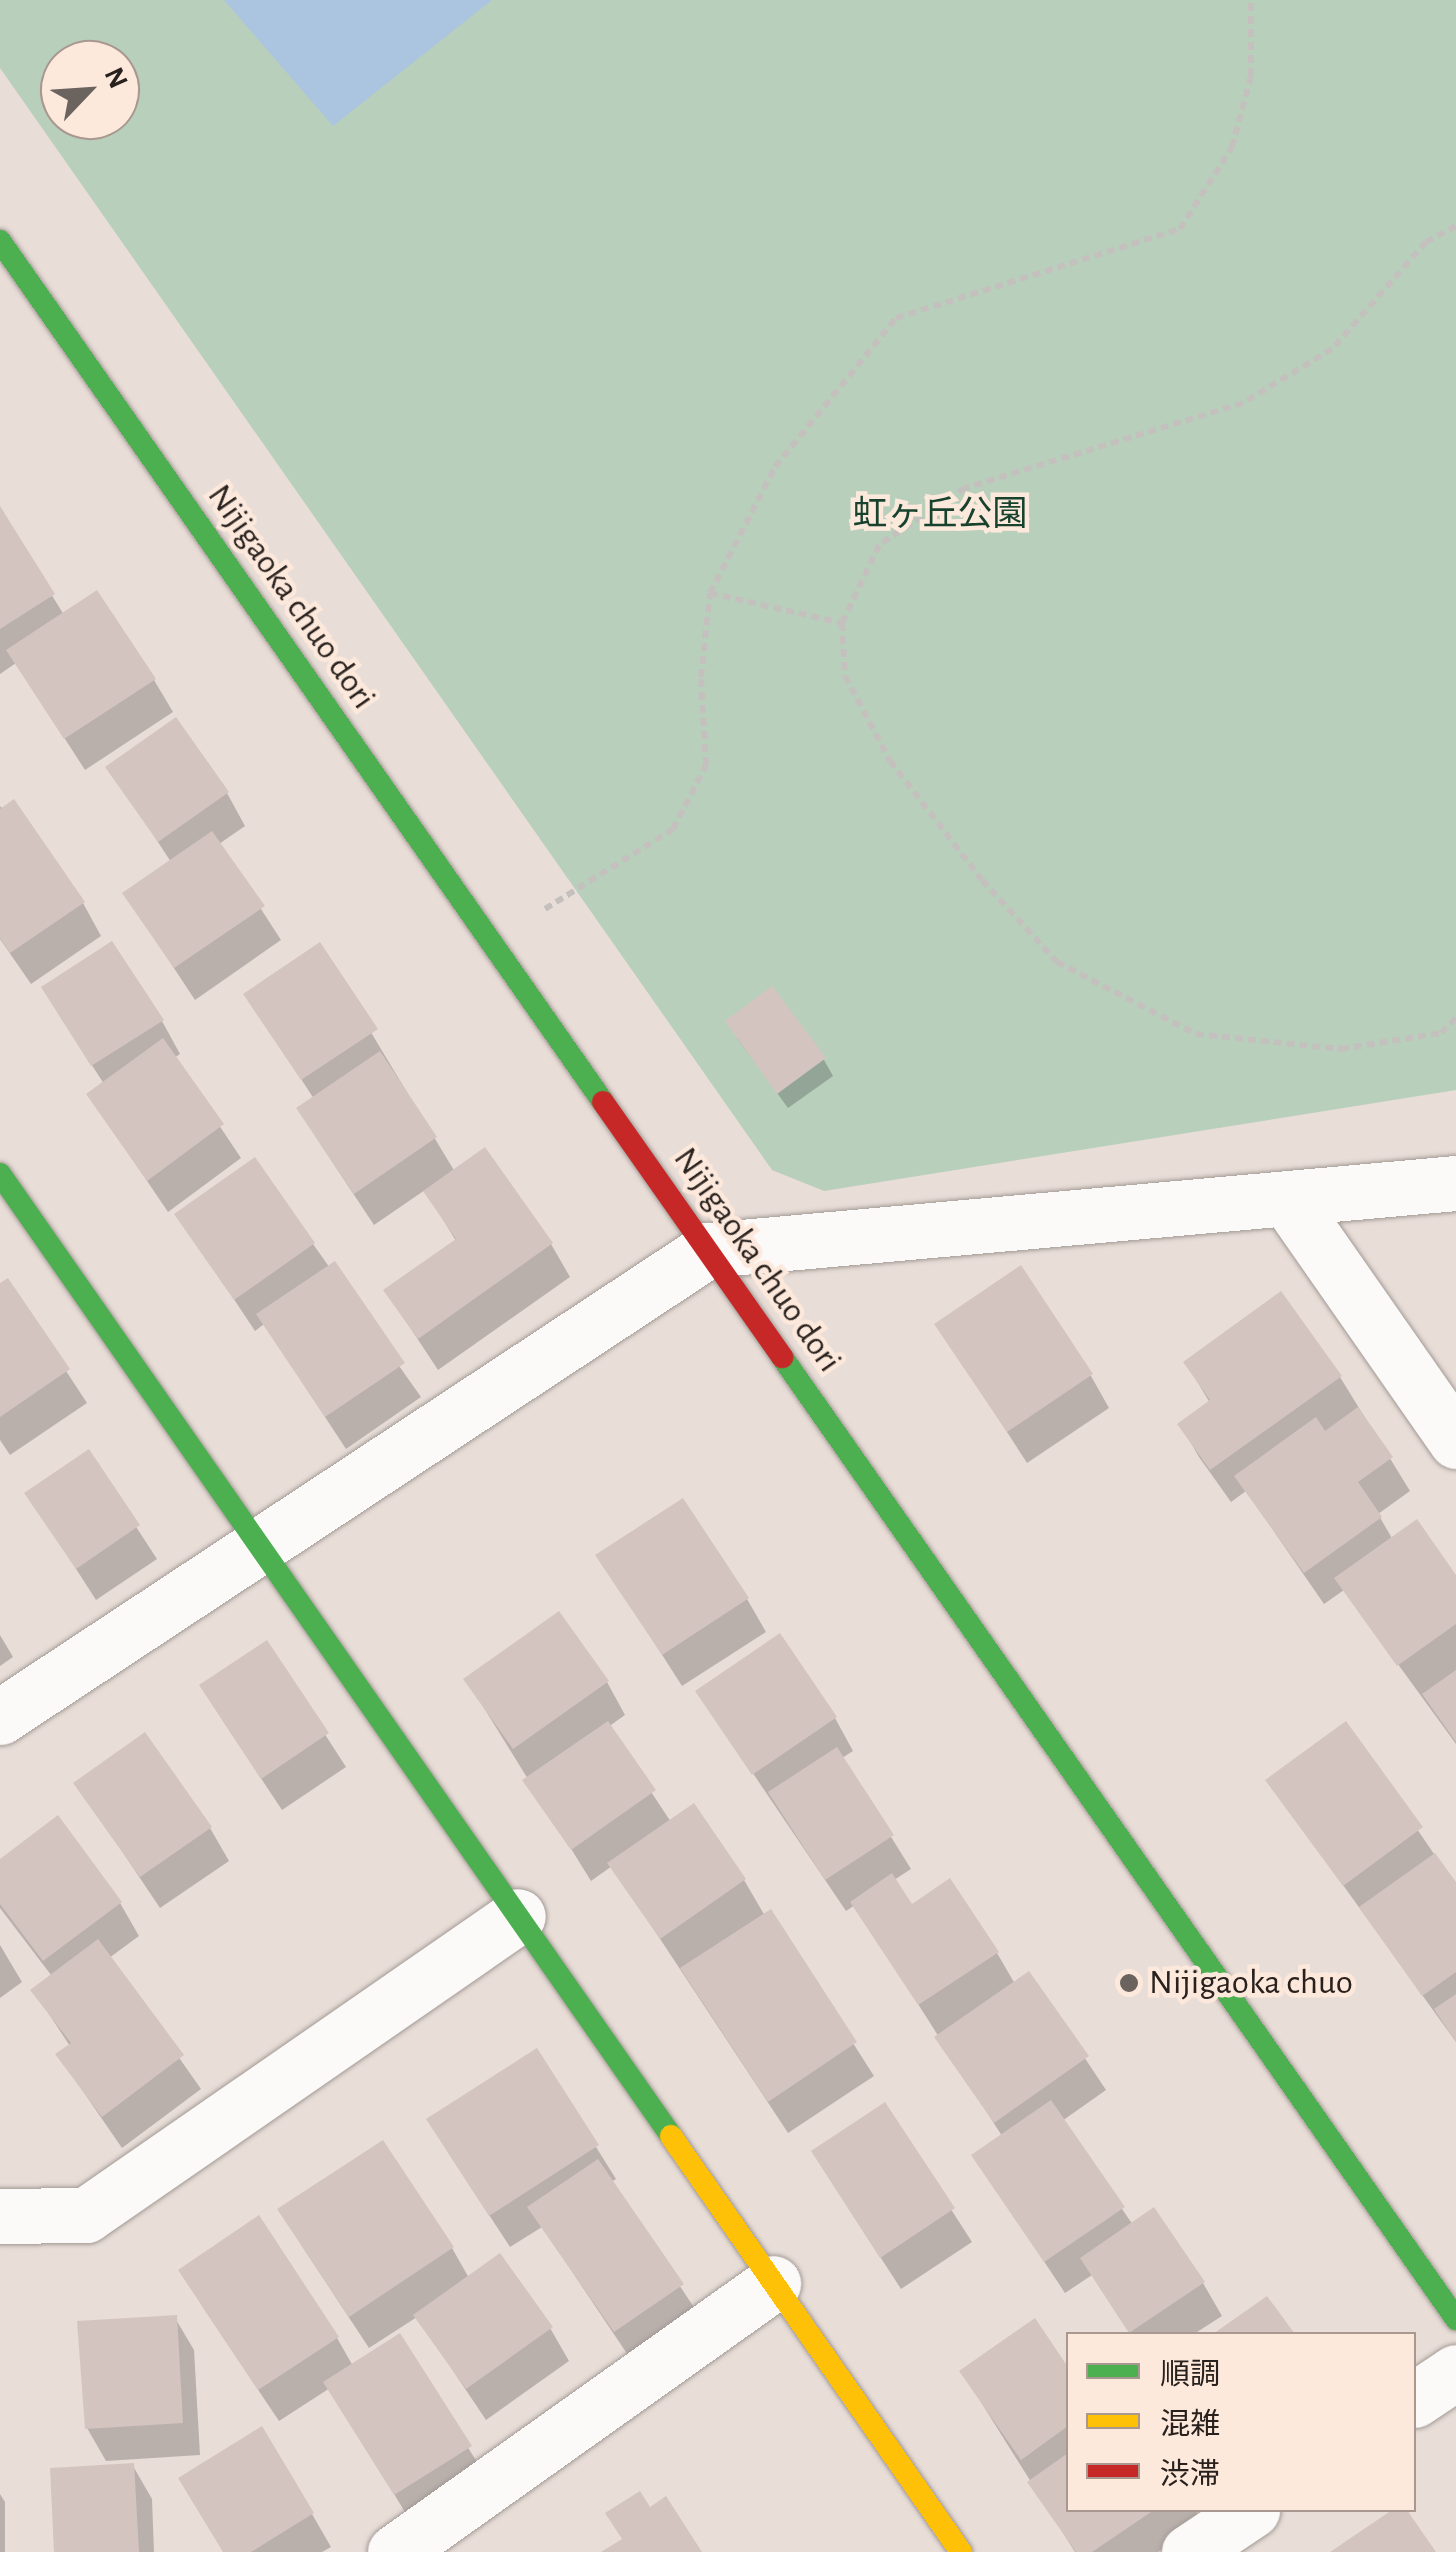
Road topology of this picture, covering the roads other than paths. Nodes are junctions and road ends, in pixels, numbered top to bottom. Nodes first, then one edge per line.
1 (0, 241) edge
2 (0, 1174) edge
3 (1456, 1183) edge
4 (1288, 1200) junction
5 (708, 1250) junction
6 (1456, 1440) edge
7 (256, 1547) junction
8 (0, 1717) edge
9 (518, 1916) junction
10 (0, 2216) edge
11 (773, 2284) junction
12 (1456, 2319) edge
13 (1456, 2372) edge
14 (1416, 2399) edge
15 (1249, 2512) edge
16 (396, 2552) edge
17 (961, 2552) edge
18 (1189, 2552) edge

1 - 5 street, Nijigaoka chuo dori
2 - 7 street
3 - 4 street
4 - 5 street
4 - 6 street
5 - 7 street
5 - 12 street, Nijigaoka chuo dori
7 - 8 street
7 - 9 street
9 - 10 street
9 - 11 street
11 - 16 street
11 - 17 street
13 - 14 street
15 - 18 street

